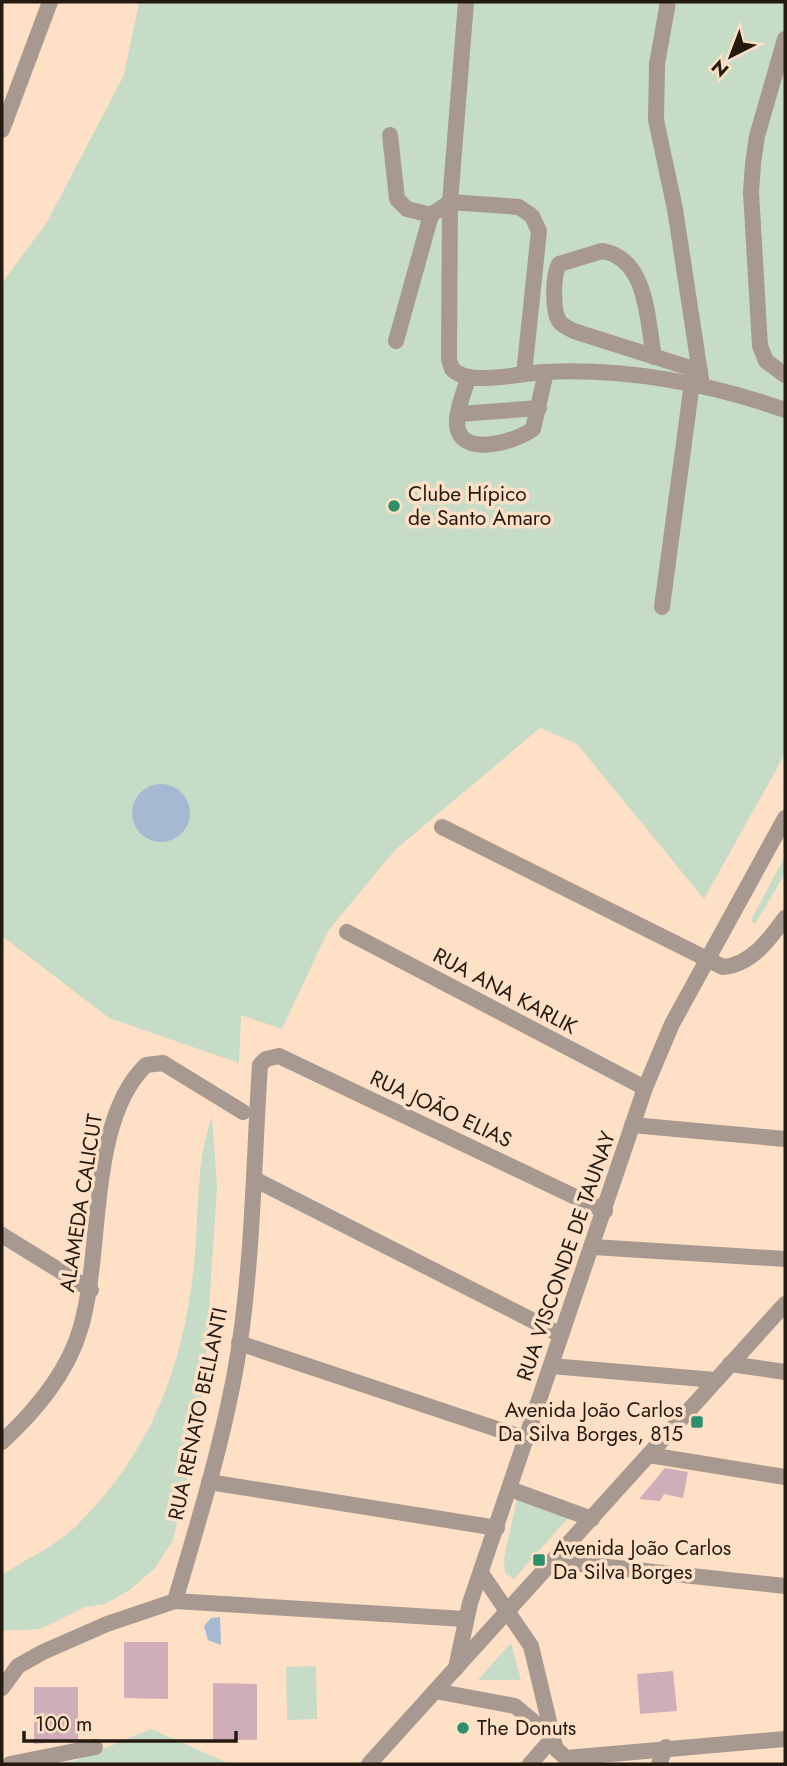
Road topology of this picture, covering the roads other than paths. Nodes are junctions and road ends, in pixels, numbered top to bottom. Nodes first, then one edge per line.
1 (50, 2) edge
2 (466, 2) edge
3 (668, 2) edge
4 (785, 39) edge
5 (2, 130) edge
6 (390, 135) dead end
7 (450, 202) junction
8 (431, 215) junction
9 (396, 341) dead end
10 (653, 357) junction
11 (546, 372) junction
12 (524, 374) junction
13 (785, 375) edge
14 (468, 379) junction
15 (698, 380) junction
16 (539, 408) junction
17 (785, 410) edge
18 (459, 414) junction
19 (662, 607) dead end
20 (785, 818) edge
21 (442, 827) dead end
22 (785, 918) edge
23 (347, 932) dead end
24 (708, 960) junction
25 (260, 1065) joint
26 (645, 1088) junction
27 (243, 1112) dead end
28 (632, 1125) junction
29 (785, 1139) edge
30 (254, 1179) junction
31 (605, 1211) junction
32 (2, 1235) edge
33 (593, 1247) junction
34 (785, 1259) edge
35 (91, 1290) junction
36 (785, 1304) edge
37 (561, 1335) junction
38 (239, 1343) junction
39 (730, 1364) junction
40 (551, 1366) junction
41 (785, 1372) edge
42 (715, 1380) junction
43 (527, 1438) junction
44 (2, 1442) edge
45 (649, 1455) junction
46 (785, 1477) edge
47 (209, 1482) junction
48 (510, 1489) junction
49 (592, 1519) junction
50 (497, 1528) junction
51 (552, 1561) junction
52 (481, 1573) junction
53 (785, 1587) edge
54 (175, 1601) junction
55 (506, 1613) junction
56 (465, 1619) junction
57 (2, 1661) edge
58 (18, 1666) junction
59 (456, 1668) junction
60 (2, 1688) edge
61 (543, 1690) junction
62 (435, 1691) junction
63 (515, 1706) junction
64 (552, 1738) junction
65 (785, 1739) edge
66 (94, 1747) dead end
67 (666, 1747) junction
68 (10, 1764) edge
69 (369, 1764) edge
70 (530, 1764) edge
71 (659, 1764) edge

1 - 5 street
2 - 7 street
3 - 15 street
4 - 13 street
6 - 8 street
7 - 8 street
7 - 12 street
7 - 14 street
8 - 9 street
10 - 10 street
10 - 15 street
11 - 12 street
11 - 15 street
11 - 16 street
12 - 14 street
14 - 18 street
15 - 17 street
15 - 19 street
16 - 18 street
16 - 18 street
20 - 24 street, RUA VISCONDE DE TAUNAY
21 - 24 street
22 - 24 street
23 - 26 street, RUA ANA KARLIK
24 - 26 street, RUA VISCONDE DE TAUNAY
25 - 30 street, RUA RENATO BELLANTI
25 - 31 street, RUA JOÃO ELIAS
26 - 28 street, RUA VISCONDE DE TAUNAY
27 - 35 street, ALAMEDA CALICUT
28 - 29 street
28 - 31 street, RUA VISCONDE DE TAUNAY
30 - 37 street
30 - 38 street, RUA RENATO BELLANTI
31 - 33 street, RUA VISCONDE DE TAUNAY
32 - 35 street
33 - 34 street
33 - 37 street, RUA VISCONDE DE TAUNAY
35 - 44 street, ALAMEDA CALICUT
36 - 39 street
37 - 40 street, RUA VISCONDE DE TAUNAY
38 - 43 street
38 - 47 street, RUA RENATO BELLANTI
39 - 41 street
39 - 42 street
40 - 42 street
40 - 43 street, RUA VISCONDE DE TAUNAY
42 - 45 street
43 - 48 street, RUA VISCONDE DE TAUNAY
45 - 46 street
45 - 49 street
47 - 50 street
47 - 54 street, RUA RENATO BELLANTI
48 - 49 street
48 - 50 street, RUA VISCONDE DE TAUNAY
49 - 51 street
50 - 52 street, RUA VISCONDE DE TAUNAY
51 - 53 street
51 - 55 street
52 - 55 street
52 - 56 street, RUA VISCONDE DE TAUNAY
54 - 56 street
54 - 58 street
55 - 59 street
55 - 61 street
56 - 59 street, RUA VISCONDE DE TAUNAY
57 - 58 street
58 - 60 street
59 - 62 street
61 - 63 street
61 - 64 street
62 - 63 street
62 - 69 street
63 - 64 street
64 - 67 street
64 - 70 street
65 - 67 street
66 - 68 street
67 - 71 street

